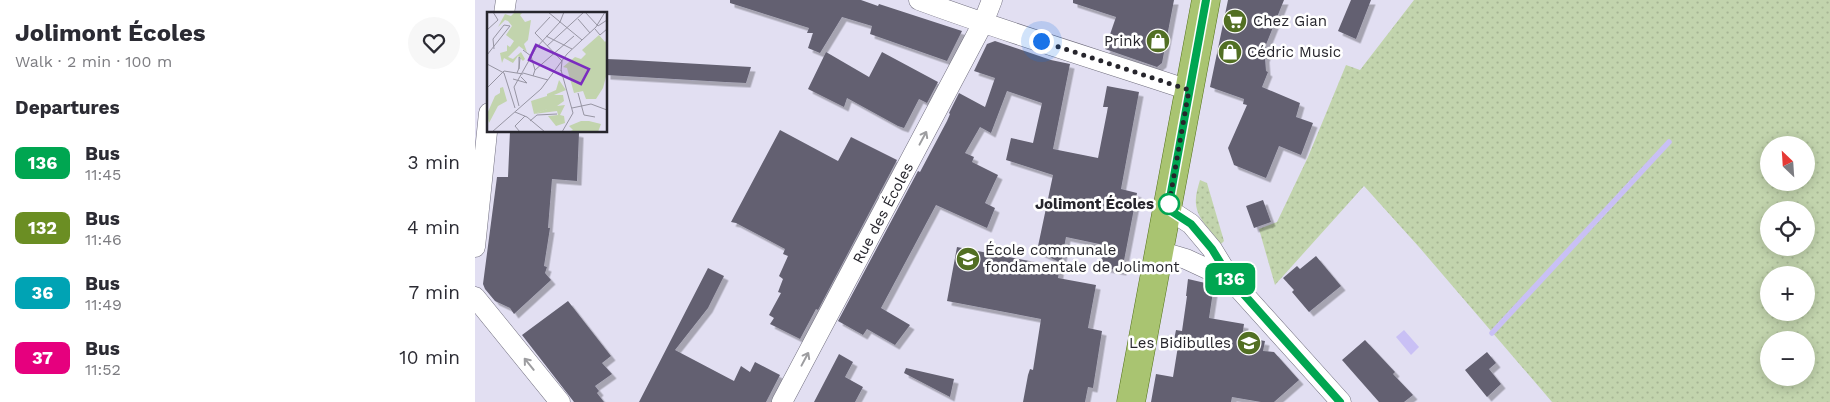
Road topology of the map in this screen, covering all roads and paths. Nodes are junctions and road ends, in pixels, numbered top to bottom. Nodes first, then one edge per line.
1 (919, 0) edge
2 (992, 0) edge
3 (1206, 0) edge
4 (983, 24) junction
5 (1189, 90) junction
6 (487, 132) edge
7 (1168, 209) junction
8 (475, 247) edge
9 (1159, 251) junction
10 (1231, 280) junction
11 (475, 297) edge
12 (560, 402) edge
13 (782, 402) edge
14 (1131, 402) edge
15 (1341, 402) edge

1 - 4 street
2 - 4 street, Rue des Écoles
3 - 5 main road
4 - 5 street
13 -> 4 street, Rue des Écoles
5 - 7 main road
6 - 8 street
7 - 9 main road
7 - 10 street
9 - 10 street
9 - 14 main road
10 - 15 street
12 -> 11 street

